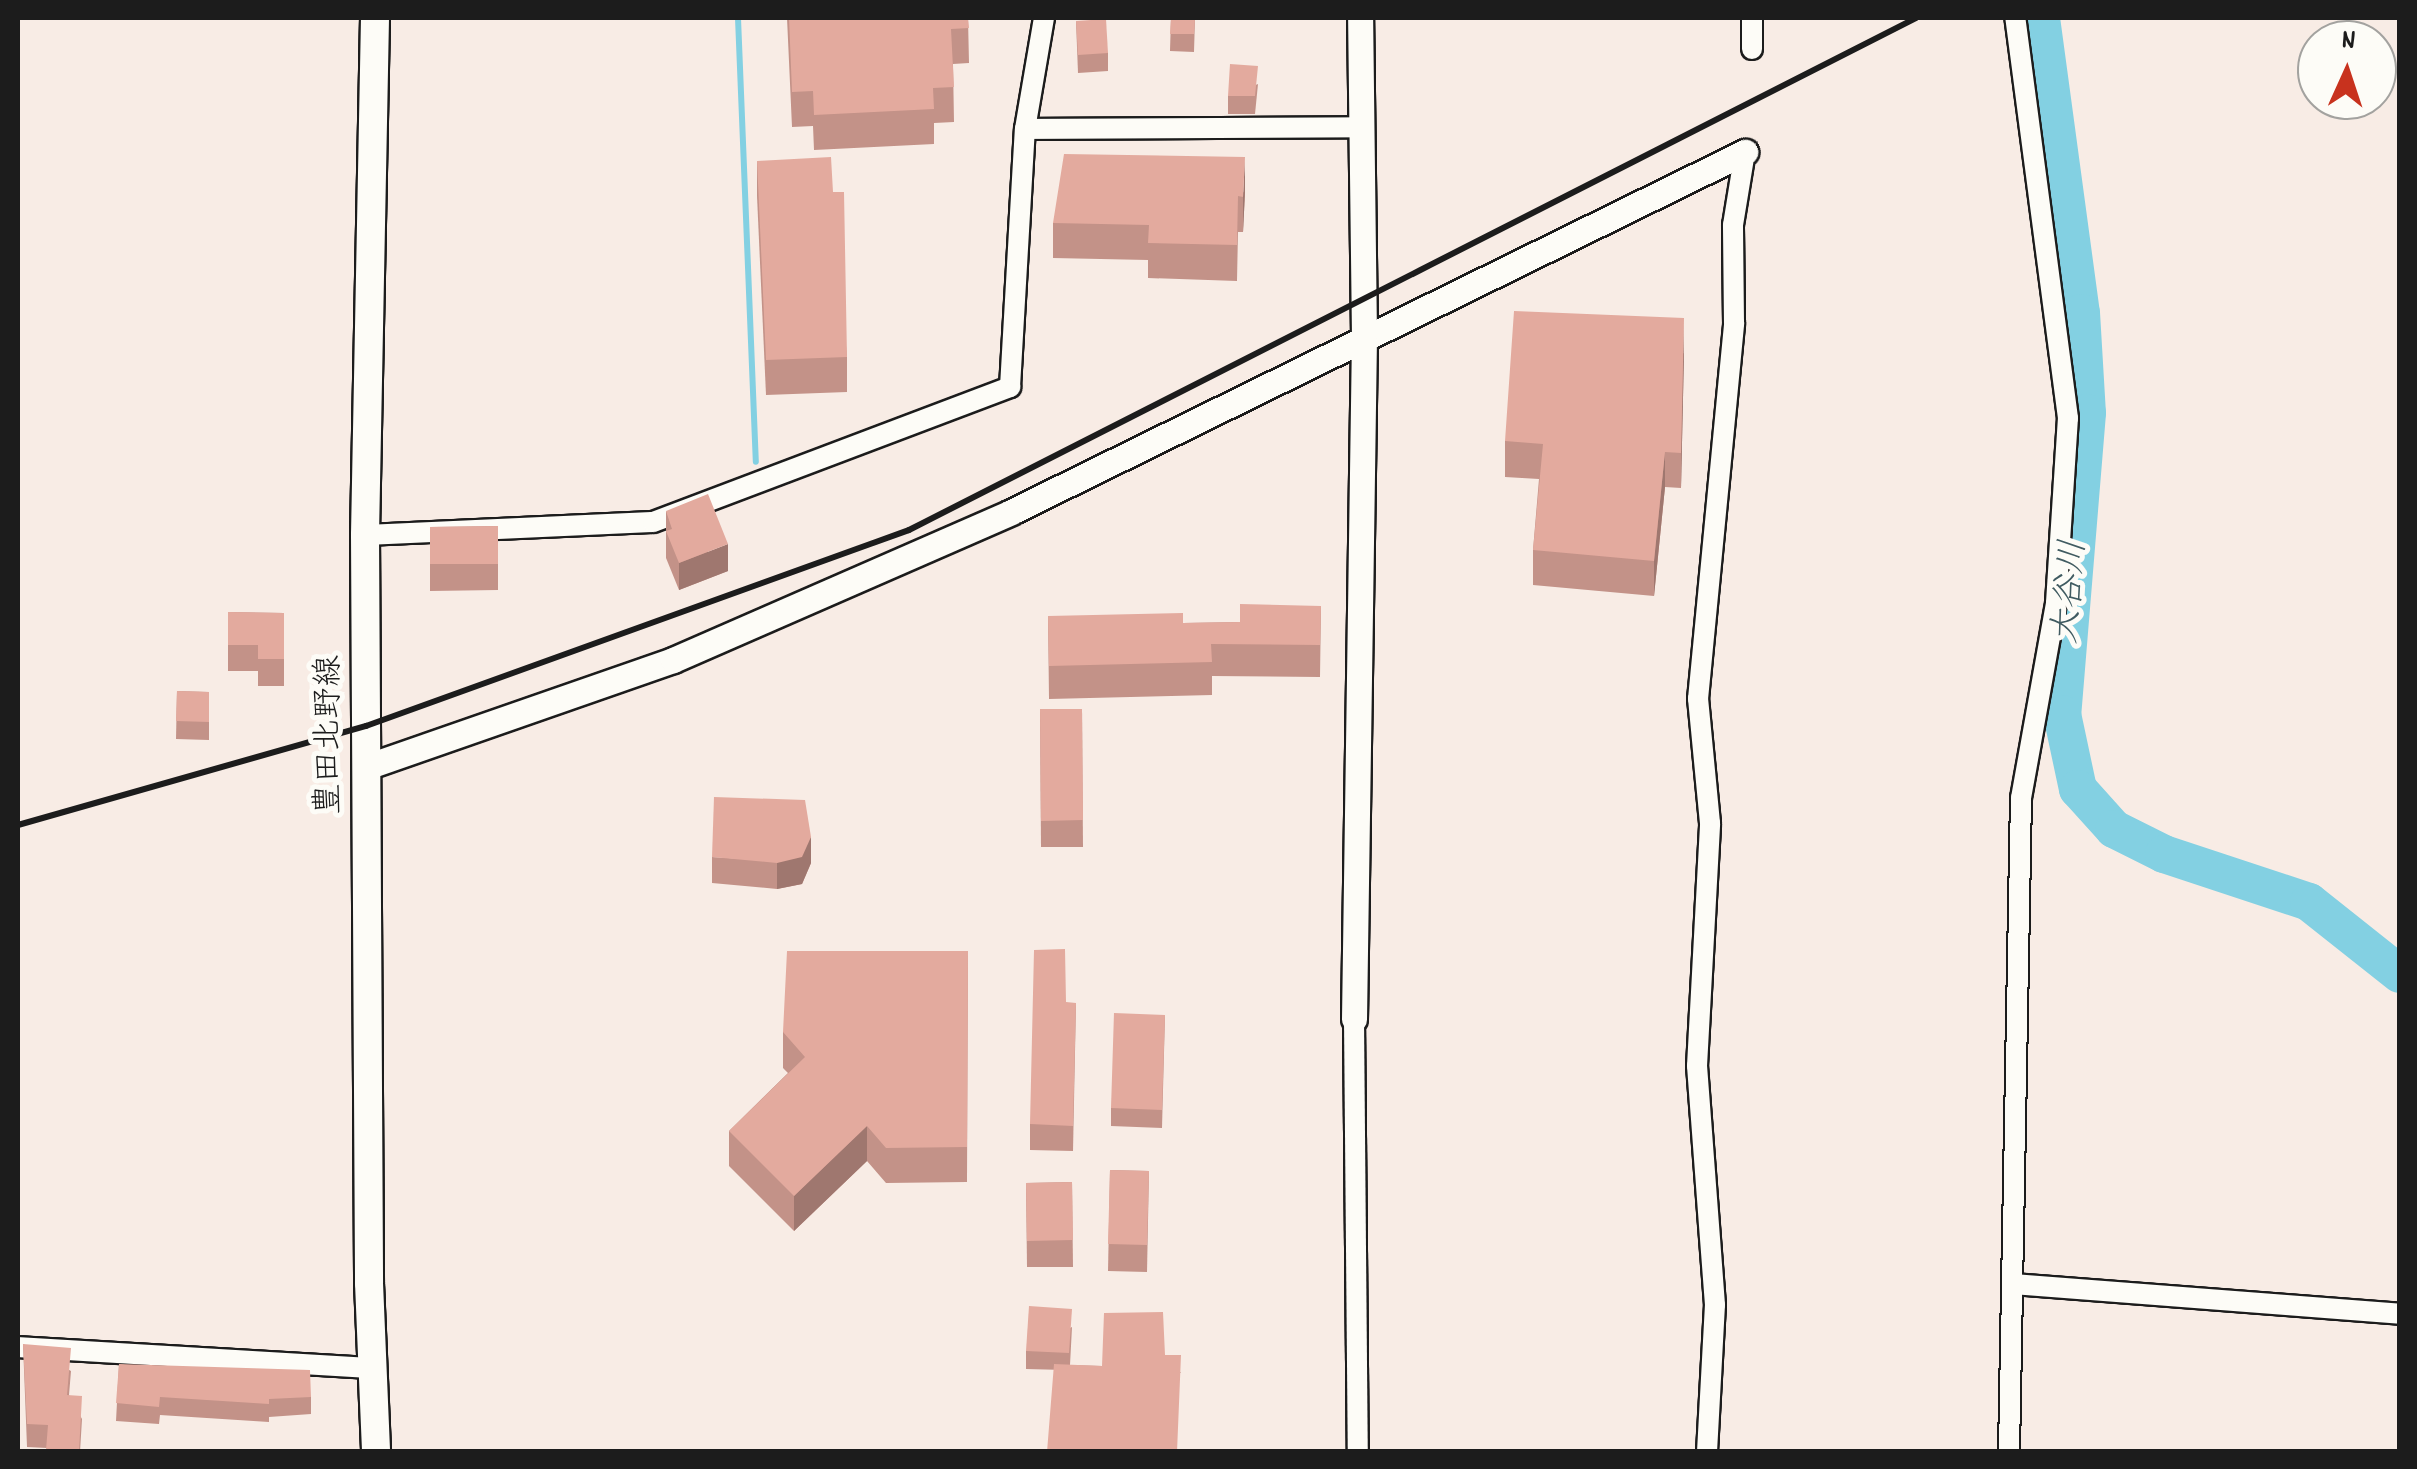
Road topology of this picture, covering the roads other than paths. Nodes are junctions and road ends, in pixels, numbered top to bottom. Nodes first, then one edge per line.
1 (375, 18) edge
2 (1044, 18) edge
3 (1360, 18) edge
4 (1752, 18) edge
5 (2015, 18) edge
6 (1752, 49) dead end
7 (1360, 127) junction
8 (1025, 128) junction
9 (1745, 152) joint
10 (1364, 336) junction
11 (365, 535) junction
12 (366, 768) junction
13 (1354, 1019) joint
14 (2014, 1284) junction
15 (2400, 1314) edge
16 (18, 1347) edge
17 (372, 1368) junction
18 (376, 1452) edge
19 (1358, 1452) edge
20 (1707, 1452) edge
21 (2008, 1452) edge

1 - 11 main road, 豊田北野線
2 - 8 street
3 - 7 street
4 - 6 street
5 - 14 street
7 - 8 street
7 - 10 street
8 - 11 street
9 - 10 street
9 - 20 street
10 - 12 street
10 - 13 street
11 - 12 main road, 豊田北野線
12 - 17 main road, 豊田北野線
13 - 19 street
14 - 15 street
14 - 21 street
16 - 17 street
17 - 18 main road, 豊田北野線

